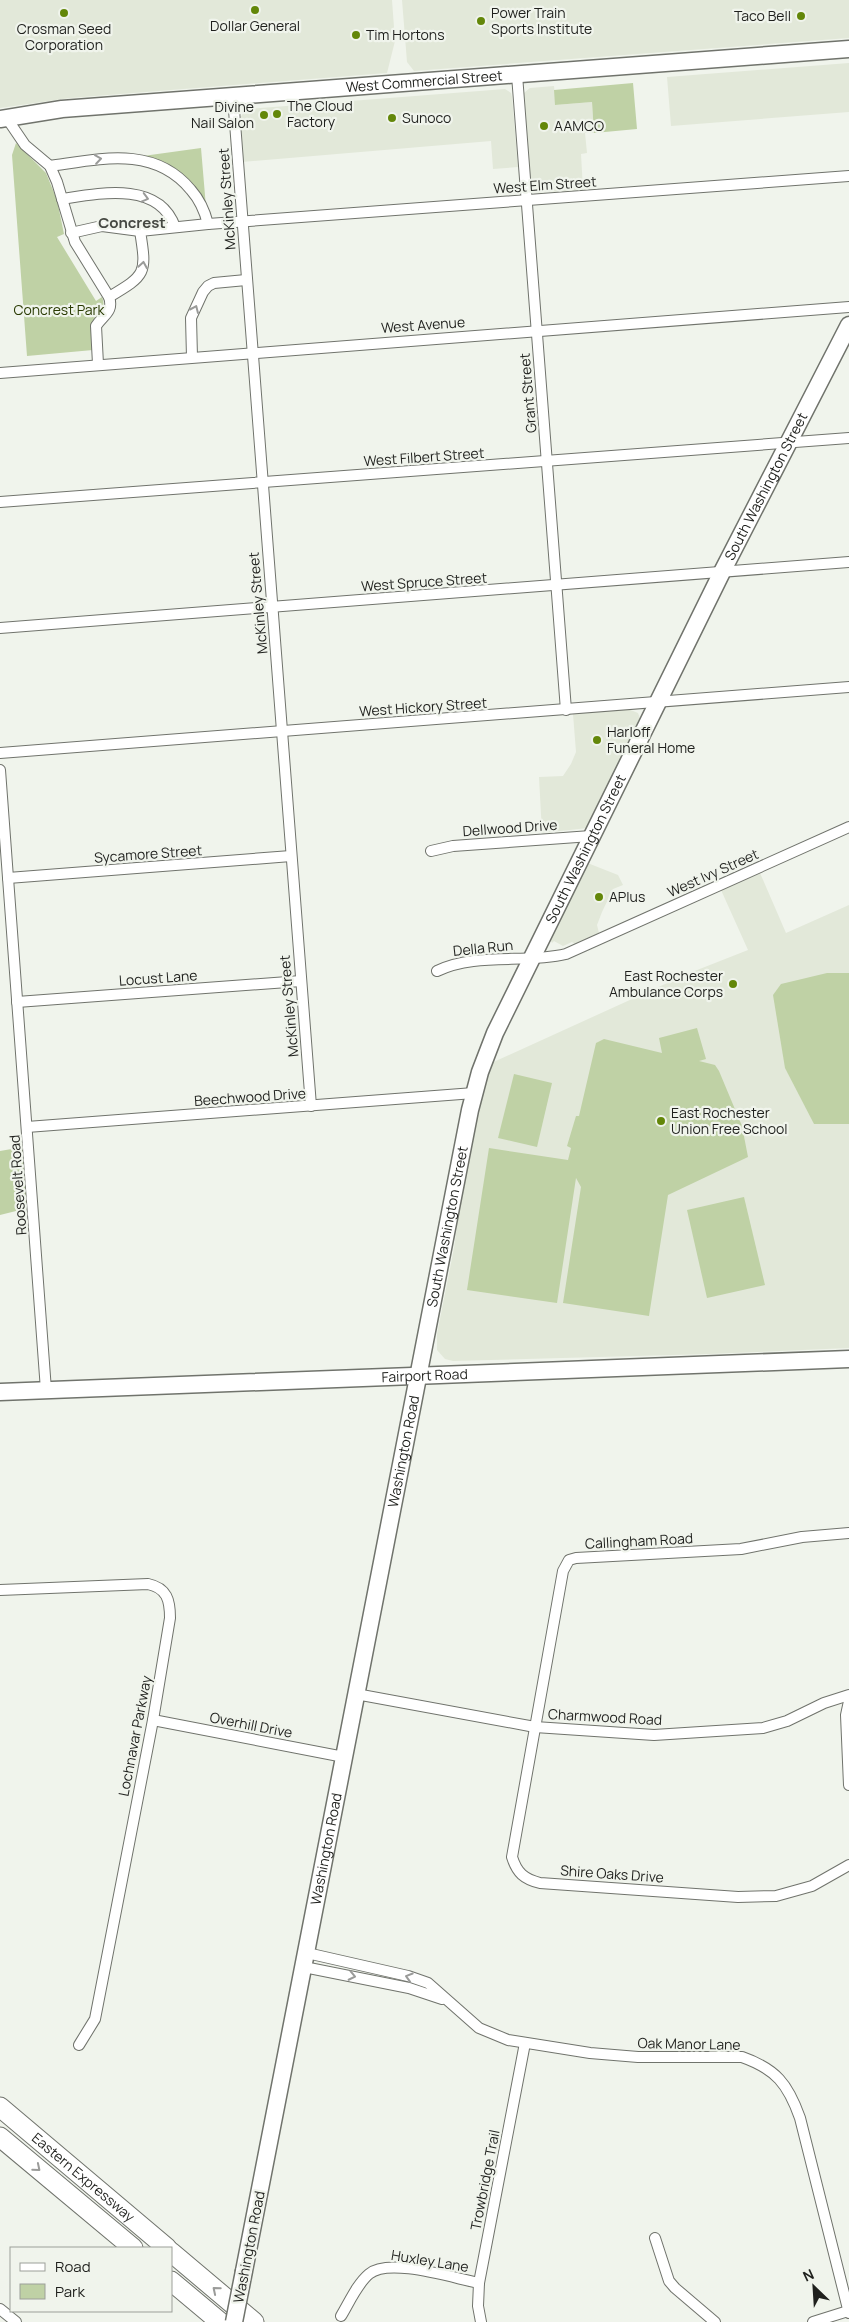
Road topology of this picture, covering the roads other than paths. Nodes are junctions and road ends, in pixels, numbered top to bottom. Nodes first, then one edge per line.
1 (849, 49) edge
2 (516, 74) junction
3 (233, 97) junction
4 (3, 118) edge
5 (50, 166) junction
6 (849, 176) edge
7 (62, 199) junction
8 (526, 200) junction
9 (242, 223) junction
10 (208, 224) junction
11 (175, 227) junction
12 (140, 231) junction
13 (71, 233) junction
14 (246, 280) junction
15 (109, 297) junction
16 (849, 307) edge
17 (849, 324) edge
18 (536, 330) junction
19 (252, 352) junction
20 (192, 357) junction
21 (98, 364) junction
22 (0, 372) edge
23 (849, 438) edge
24 (788, 442) junction
25 (547, 461) junction
26 (262, 482) junction
27 (0, 502) edge
28 (849, 562) edge
29 (722, 572) junction
30 (556, 586) junction
31 (273, 608) junction
32 (0, 628) edge
33 (849, 687) edge
34 (658, 702) junction
35 (566, 710) junction
36 (282, 732) junction
37 (0, 753) edge
38 (0, 770) edge
39 (849, 827) edge
40 (592, 836) junction
41 (431, 851) dead end
42 (291, 856) junction
43 (8, 878) junction
44 (532, 958) junction
45 (437, 970) dead end
46 (301, 982) junction
47 (17, 1002) junction
48 (474, 1093) junction
49 (311, 1106) junction
50 (27, 1127) junction
51 (849, 1359) edge
52 (417, 1376) junction
53 (46, 1390) junction
54 (0, 1392) edge
55 (849, 1533) edge
56 (0, 1590) edge
57 (356, 1694) junction
58 (849, 1695) edge
59 (849, 1701) edge
60 (152, 1720) junction
61 (535, 1726) junction
62 (344, 1758) junction
63 (849, 1786) edge
64 (849, 1865) edge
65 (306, 1960) junction
66 (525, 2044) junction
67 (79, 2045) dead end
68 (0, 2107) edge
69 (0, 2136) edge
70 (655, 2238) dead end
71 (132, 2247) edge
72 (166, 2247) edge
73 (172, 2253) edge
74 (172, 2282) edge
75 (479, 2282) junction
76 (0, 2309) edge
77 (849, 2312) edge
78 (341, 2316) dead end
79 (16, 2322) edge
80 (220, 2322) edge
81 (234, 2322) edge
82 (254, 2322) edge
83 (481, 2322) edge
84 (715, 2322) edge
85 (814, 2322) edge

1 - 2 main road, West Commercial Street
2 - 3 main road, West Commercial Street
2 - 8 street, Grant Street
3 - 4 main road, West Commercial Street
3 - 9 street, McKinley Street
4 - 5 street
5 - 7 street
5 -> 10 street
6 - 8 street, West Elm Street
7 -> 11 street
7 - 13 street
8 - 9 street, West Elm Street
8 - 18 street, Grant Street
9 - 10 street, West Elm Street
9 - 14 street, McKinley Street
10 - 11 street, West Elm Street
11 - 12 street, West Elm Street
12 - 13 street, West Elm Street
15 -> 12 street
13 - 15 street
14 - 19 street, McKinley Street
20 -> 14 street
15 - 21 street
16 - 18 street, West Avenue
17 - 24 main road, South Washington Street
18 - 19 street, West Avenue
18 - 25 street, Grant Street
19 - 20 street, West Avenue
19 - 26 street, McKinley Street
20 - 21 street, West Avenue
21 - 22 street, West Avenue
23 - 24 street, West Filbert Street
24 - 25 street, West Filbert Street
24 - 29 main road, South Washington Street
25 - 26 street, West Filbert Street
25 - 30 street, Grant Street
26 - 27 street, West Filbert Street
26 - 31 street, McKinley Street
28 - 29 street, West Spruce Street
29 - 30 street, West Spruce Street
29 - 34 main road, South Washington Street
30 - 31 street, West Spruce Street
30 - 35 street, Grant Street
31 - 32 street, West Spruce Street
31 - 36 street, McKinley Street
33 - 34 street, West Hickory Street
34 - 35 street, West Hickory Street
34 - 40 main road, South Washington Street
35 - 36 street, West Hickory Street
36 - 37 street, West Hickory Street
36 - 42 street, McKinley Street
38 - 43 street, Roosevelt Road
39 - 44 street, West Ivy Street
40 - 41 street, Dellwood Drive
40 - 44 main road, South Washington Street
42 - 43 street, Sycamore Street
42 - 46 street, McKinley Street
43 - 47 street, Roosevelt Road
44 - 45 street, Della Run
44 - 48 main road, South Washington Street
46 - 47 street, Locust Lane
46 - 49 street, McKinley Street
47 - 50 street, Roosevelt Road
48 - 49 street, Beechwood Drive
48 - 52 main road, South Washington Street
49 - 50 street, Beechwood Drive
50 - 53 street, Roosevelt Road
51 - 52 main road, Fairport Road
52 - 53 main road, Fairport Road
52 - 57 main road, Washington Road
53 - 54 main road, Fairport Road
55 - 61 street, Callingham Road
56 - 60 street, Lochnavar Parkway
57 - 61 street, Charmwood Road
57 - 62 main road, Washington Road
58 - 61 street, Charmwood Road
59 - 63 street
60 - 62 street, Overhill Drive
60 - 67 street, Lochnavar Parkway
61 - 64 street, Shire Oaks Drive
62 - 65 main road, Washington Road
65 - 66 street, Oak Manor Lane
65 - 81 main road, Washington Road, bridge
66 - 75 street, Trowbridge Trail
66 - 77 street, Oak Manor Lane
68 - 72 highway, Eastern Expressway
69 -> 71 highway, Eastern Expressway
70 - 84 street
82 -> 73 highway
74 - 80 highway
75 - 78 street, Huxley Lane
75 - 83 street, Trowbridge Trail
76 - 79 street
77 - 85 street

